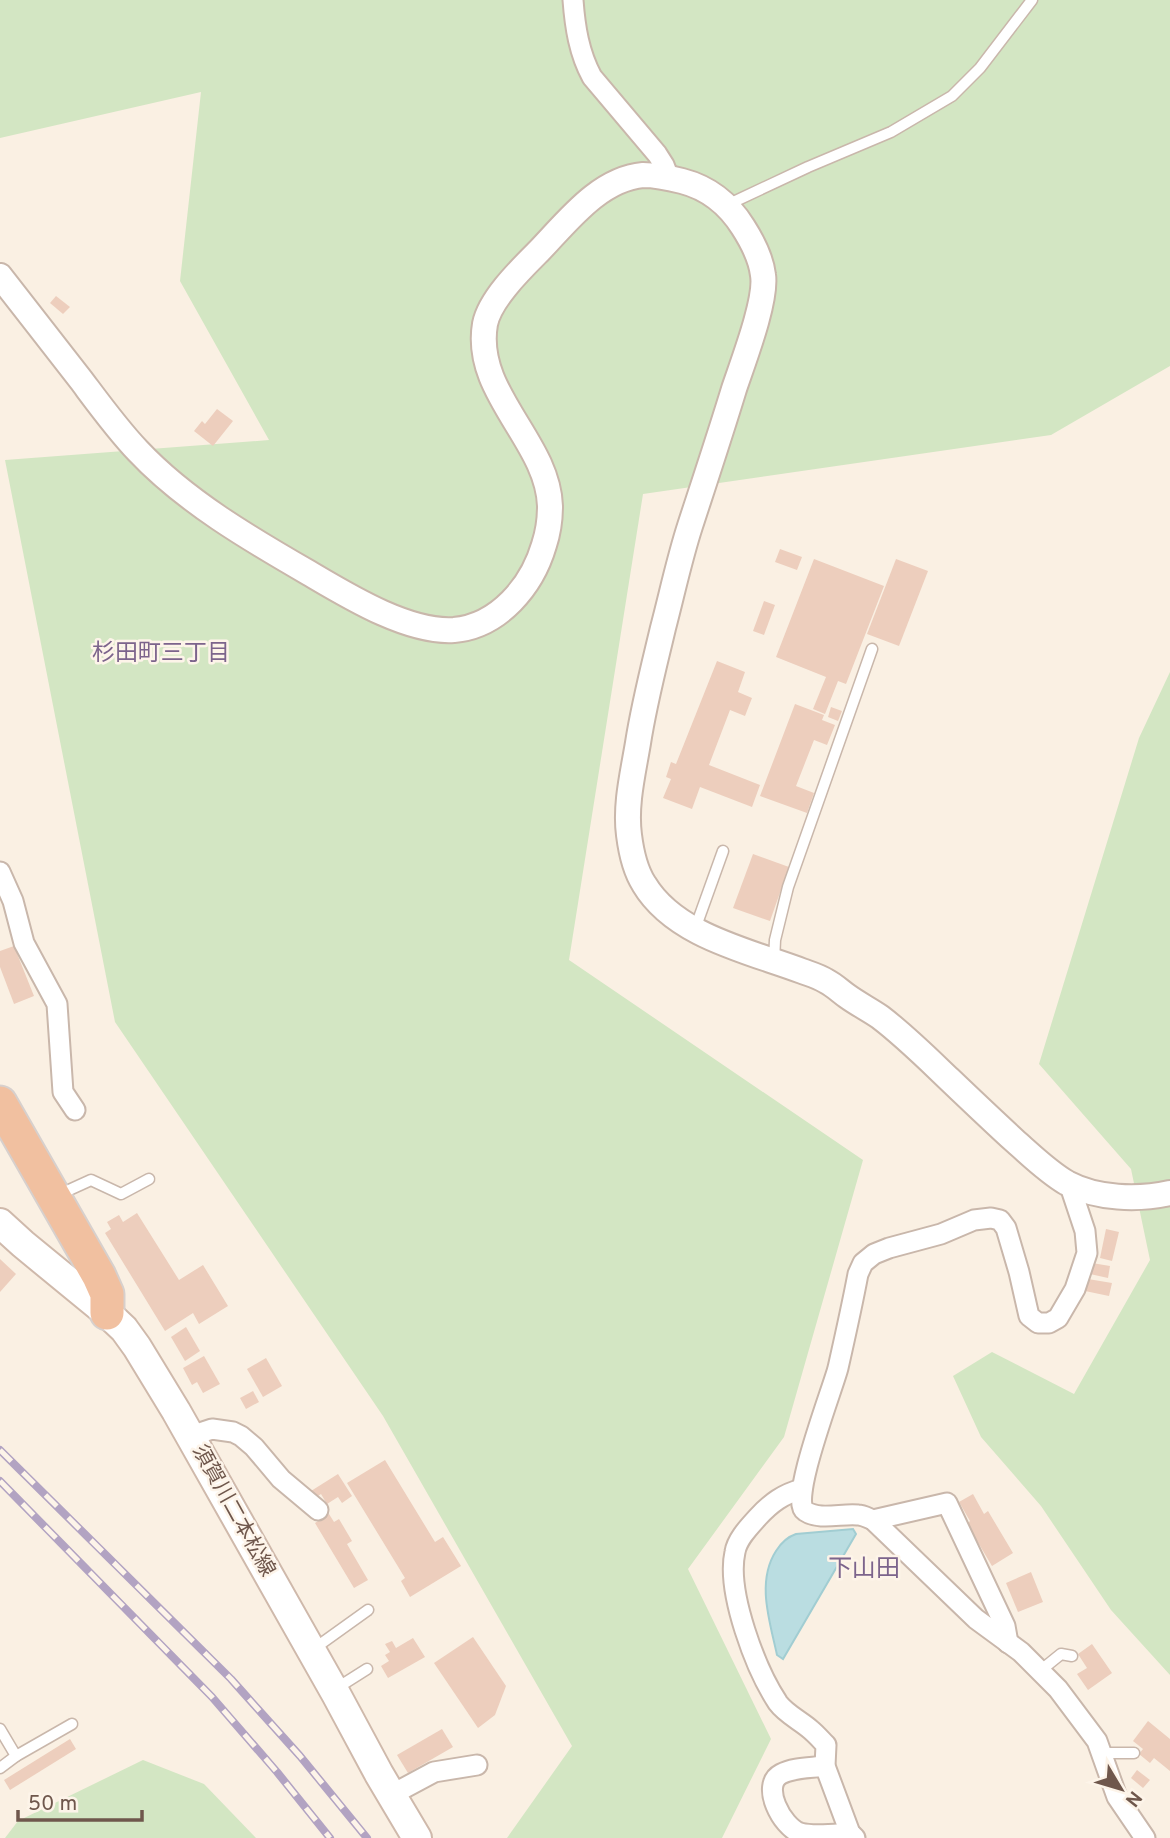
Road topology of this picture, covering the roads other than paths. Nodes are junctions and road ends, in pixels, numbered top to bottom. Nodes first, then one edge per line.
1 (573, 0) edge
2 (1032, 0) edge
3 (669, 178) junction
4 (727, 205) junction
5 (0, 276) edge
6 (872, 649) dead end
7 (723, 851) dead end
8 (0, 872) edge
9 (695, 929) junction
10 (774, 961) junction
11 (0, 1103) edge
12 (75, 1110) dead end
13 (149, 1179) dead end
14 (1069, 1183) junction
15 (1170, 1193) edge
16 (54, 1197) junction
17 (0, 1223) edge
18 (107, 1312) junction
19 (191, 1436) junction
20 (802, 1489) junction
21 (318, 1510) dead end
22 (873, 1520) junction
23 (368, 1610) dead end
24 (1008, 1643) junction
25 (311, 1651) junction
26 (1072, 1656) dead end
27 (367, 1669) dead end
28 (1040, 1671) junction
29 (334, 1690) junction
30 (72, 1724) dead end
31 (0, 1729) edge
32 (1102, 1753) junction
33 (1134, 1753) dead end
34 (16, 1756) junction
35 (477, 1765) dead end
36 (825, 1766) junction
37 (0, 1768) edge
38 (391, 1795) junction
39 (853, 1836) edge
40 (417, 1838) edge
41 (1145, 1838) edge

1 - 3 street
2 - 4 lane
3 - 4 street
3 - 5 street
4 - 9 street
6 - 10 lane
7 - 9 lane
8 - 12 street
9 - 10 street
10 - 14 street
11 - 16 highway
13 - 16 lane
14 - 15 street
14 - 20 street
16 - 18 highway
17 - 18 main road, 須賀川二本松線
18 - 19 main road, 須賀川二本松線
19 - 21 street
19 - 25 main road, 須賀川二本松線
20 - 22 street
20 - 36 street
22 - 24 street
22 - 24 street
23 - 25 lane
24 - 28 street
25 - 29 main road, 須賀川二本松線
26 - 28 lane
27 - 29 lane
28 - 32 street
29 - 38 main road, 須賀川二本松線
30 - 34 lane
31 - 34 lane
32 - 33 lane
32 - 41 street
34 - 37 lane
35 - 38 street
36 - 39 street
36 - 39 street
38 - 40 main road, 須賀川二本松線

